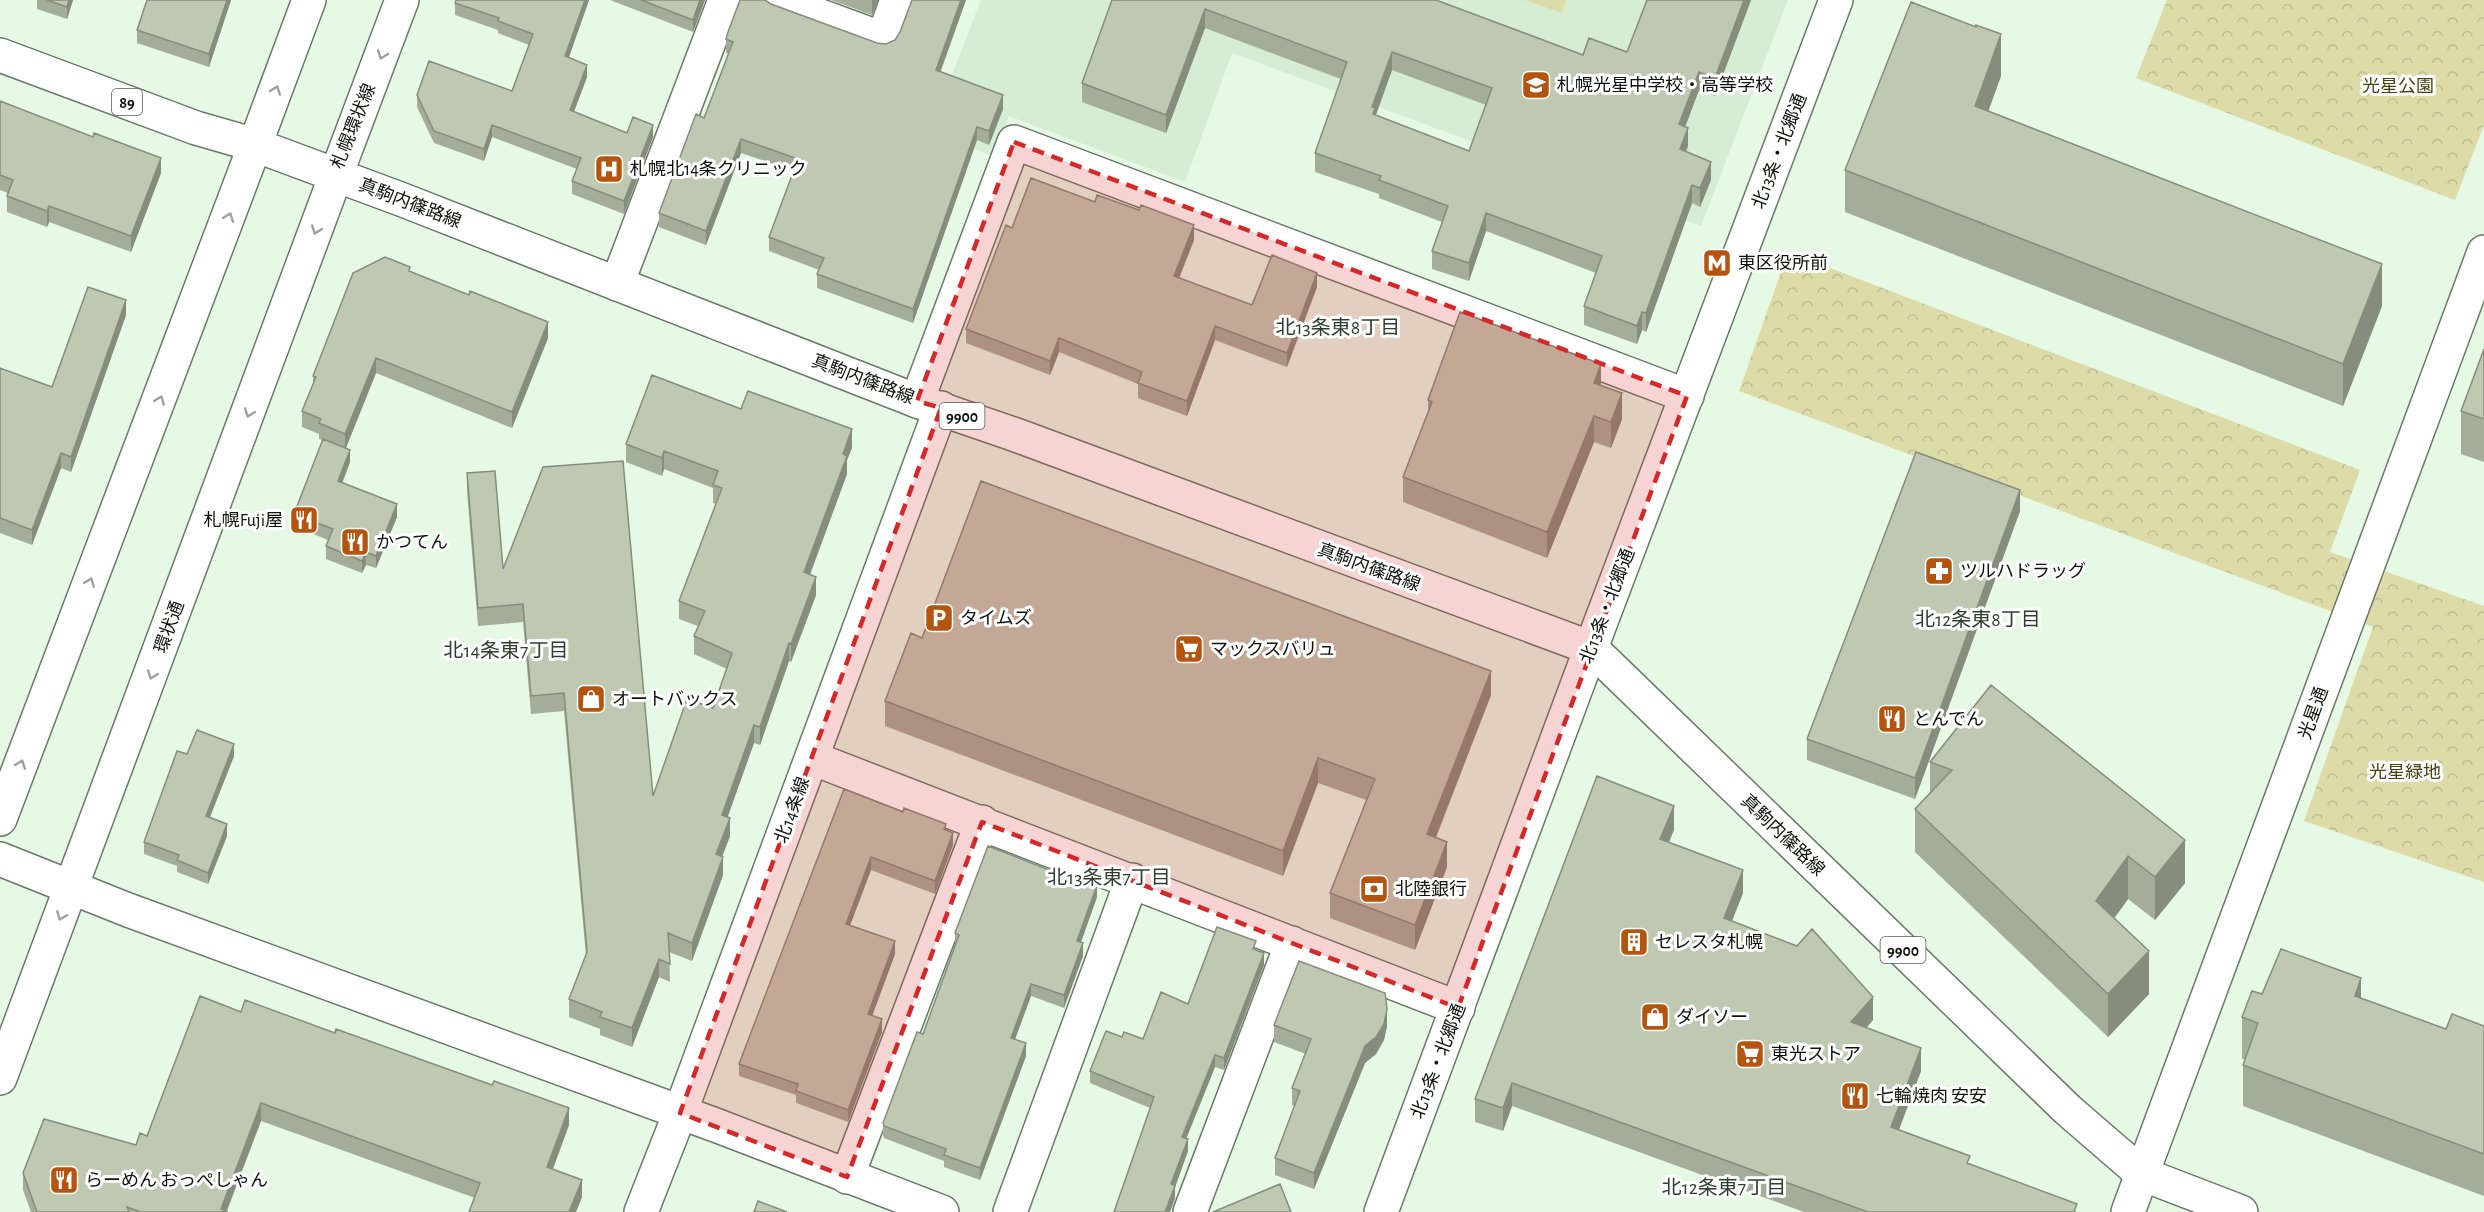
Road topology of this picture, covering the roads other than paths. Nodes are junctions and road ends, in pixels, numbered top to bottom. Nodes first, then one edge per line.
1 (309, 0) edge
2 (402, 0) edge
3 (724, 0) edge
4 (777, 0) edge
5 (897, 0) edge
6 (1836, 0) edge
7 (0, 54) edge
8 (255, 145) junction
9 (336, 176) junction
10 (2484, 252) edge
11 (617, 284) junction
12 (1687, 396) junction
13 (929, 404) junction
14 (1591, 648) junction
15 (812, 758) junction
16 (0, 819) edge
17 (982, 822) junction
18 (0, 859) edge
19 (1132, 880) junction
20 (73, 886) junction
21 (1292, 943) junction
22 (1458, 1008) junction
23 (0, 1078) edge
24 (681, 1113) junction
25 (2142, 1174) junction
26 (848, 1177) junction
27 (642, 1212) edge
28 (942, 1212) edge
29 (1010, 1212) edge
30 (1190, 1212) edge
31 (1381, 1212) edge
32 (2128, 1212) edge
33 (2241, 1212) edge

8 -> 1 street
2 -> 9 street, 札幌環状線
3 - 11 street
4 - 5 street
6 - 12 street, 北13条・北郷通
7 - 8 street, 札幌環状線 / 89
8 - 9 street, 札幌環状線 / 89
16 -> 8 street
9 - 11 street, 真駒内篠路線 / 9900
9 -> 20 street, 環状通
10 - 25 street, 光星通
11 - 13 street, 真駒内篠路線 / 9900
12 - 13 street, 北14条線
12 - 14 street, 北13条・北郷通
13 - 14 street, 真駒内篠路線 / 9900
13 - 15 street, 北14条線
14 - 22 street, 北13条・北郷通
14 - 25 street, 真駒内篠路線 / 9900
15 - 17 street
15 - 24 street, 北14条線
17 - 19 street
17 - 26 street
18 - 20 street
19 - 21 street
19 - 29 street
20 -> 23 street, 環状通
20 - 24 street
21 - 22 street
21 - 30 street
22 - 31 street, 北13条・北郷通
24 - 26 street
24 - 27 street, 北14条線
25 - 32 street, 光星通
25 - 33 street, 真駒内篠路線 / 9900
26 - 28 street

